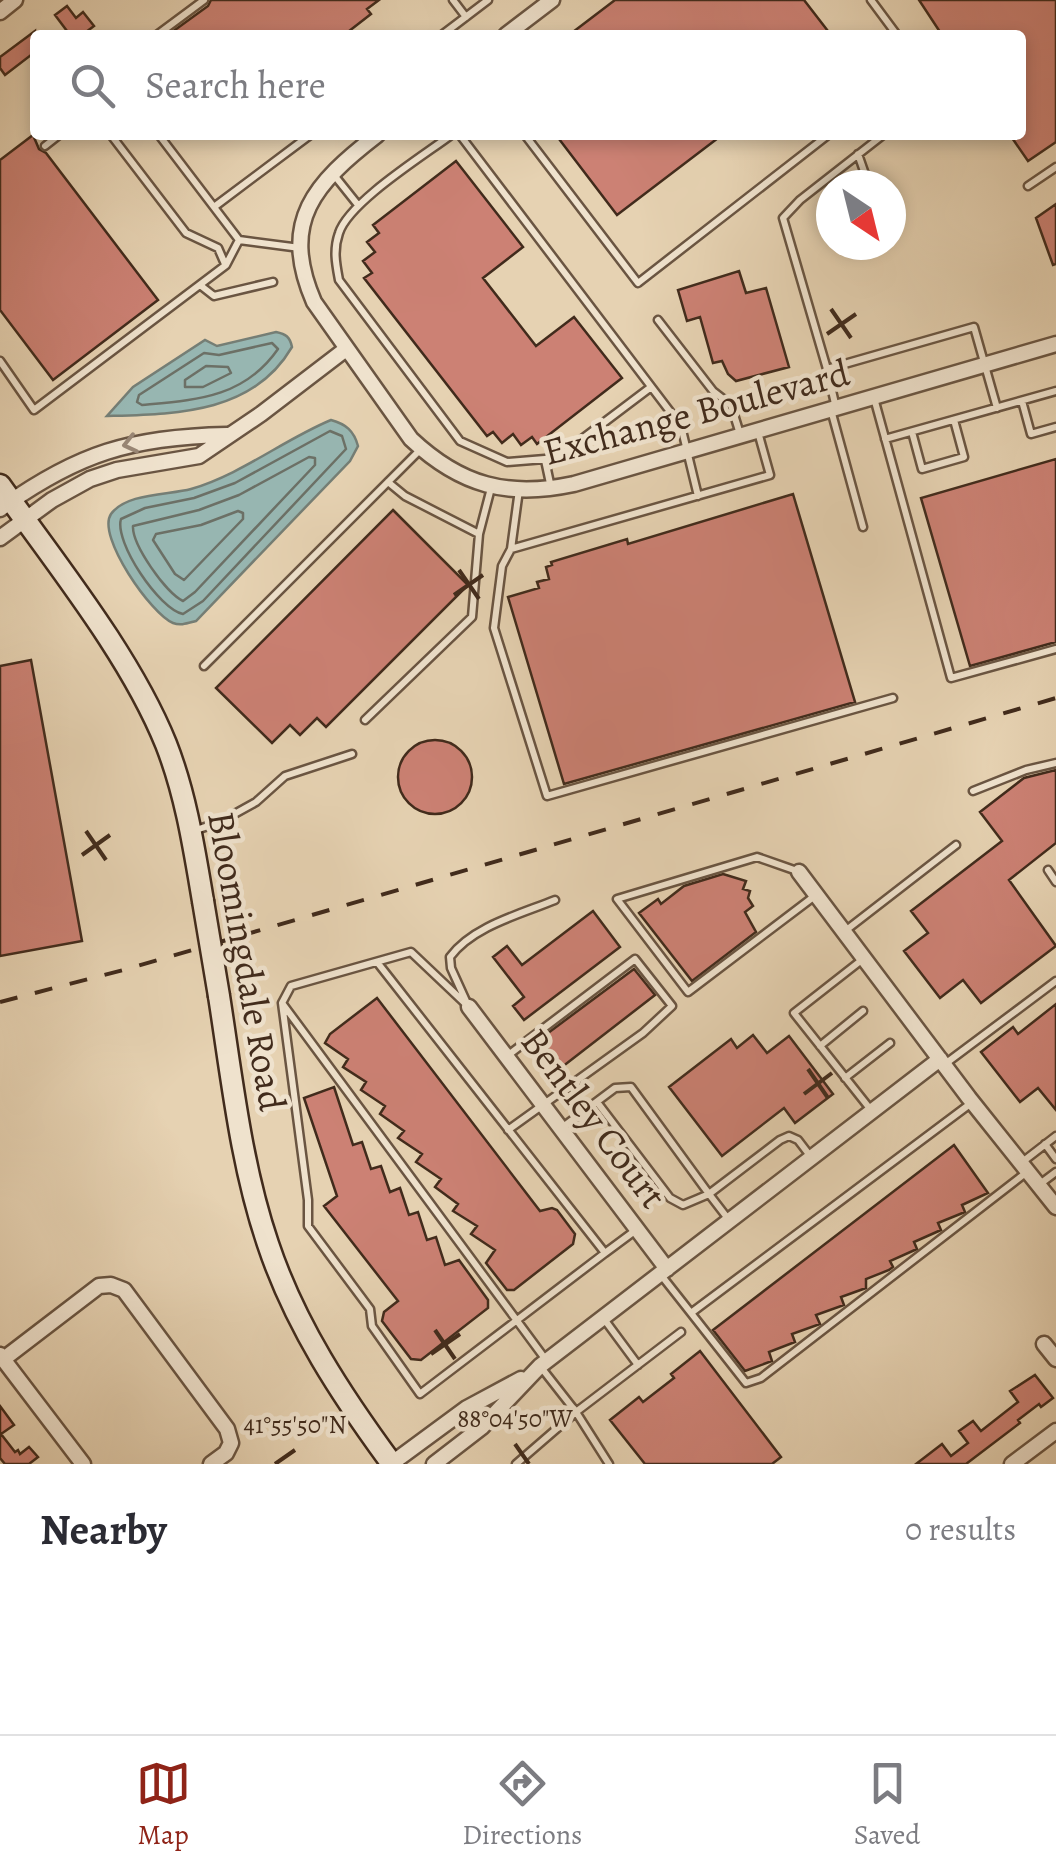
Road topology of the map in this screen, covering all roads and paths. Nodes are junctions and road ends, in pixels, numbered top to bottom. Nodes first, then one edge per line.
1 (15, 0) edge
2 (204, 0) edge
3 (452, 0) edge
4 (488, 0) edge
5 (552, 0) edge
6 (871, 0) edge
7 (0, 12) edge
8 (466, 17) junction
9 (164, 30) edge
10 (449, 30) edge
11 (513, 30) edge
12 (893, 30) edge
13 (53, 140) edge
14 (116, 140) edge
15 (163, 140) edge
16 (300, 140) edge
17 (371, 140) edge
18 (445, 140) edge
19 (464, 140) edge
20 (528, 140) edge
21 (822, 140) edge
22 (876, 140) edge
23 (45, 146) dead end
24 (858, 154) junction
25 (1056, 167) edge
26 (864, 170) edge
27 (331, 172) junction
28 (1028, 186) dead end
29 (358, 206) junction
30 (214, 207) junction
31 (239, 240) junction
32 (300, 248) junction
33 (226, 265) junction
34 (274, 282) dead end
35 (200, 285) junction
36 (658, 320) dead end
37 (1056, 344) edge
38 (346, 349) junction
39 (0, 361) edge
40 (985, 364) junction
41 (827, 369) junction
42 (651, 387) junction
43 (792, 389) dead end
44 (1056, 391) edge
45 (873, 397) junction
46 (1022, 401) junction
47 (730, 405) junction
48 (833, 408) junction
49 (997, 408) junction
50 (954, 420) junction
51 (1056, 426) edge
52 (758, 430) junction
53 (912, 432) junction
54 (227, 435) junction
55 (740, 435) junction
56 (885, 440) junction
57 (421, 449) junction
58 (688, 450) junction
59 (544, 460) junction
60 (388, 482) junction
61 (492, 487) junction
62 (551, 488) junction
63 (519, 490) junction
64 (698, 496) junction
65 (4, 498) edge
66 (24, 520) junction
67 (863, 527) dead end
68 (480, 534) junction
69 (0, 538) edge
70 (511, 549) junction
71 (1056, 648) edge
72 (204, 666) dead end
73 (893, 698) dead end
74 (365, 720) dead end
75 (352, 754) dead end
76 (1056, 763) edge
77 (973, 791) dead end
78 (192, 832) junction
79 (956, 845) dead end
80 (1048, 870) dead end
81 (798, 872) joint
82 (1056, 882) edge
83 (817, 895) junction
84 (555, 900) dead end
85 (844, 932) junction
86 (864, 958) junction
87 (377, 962) junction
88 (1056, 981) edge
89 (282, 1003) junction
90 (469, 1007) junction
91 (864, 1011) dead end
92 (890, 1043) dead end
93 (820, 1046) junction
94 (507, 1056) junction
95 (942, 1062) junction
96 (845, 1078) junction
97 (597, 1102) junction
98 (972, 1102) junction
99 (542, 1103) junction
100 (872, 1112) junction
101 (561, 1128) junction
102 (508, 1130) junction
103 (1056, 1136) edge
104 (1045, 1144) junction
105 (812, 1158) junction
106 (1056, 1160) edge
107 (1025, 1167) junction
108 (1056, 1172) edge
109 (1039, 1185) junction
110 (710, 1194) junction
111 (1056, 1207) edge
112 (730, 1220) junction
113 (637, 1230) junction
114 (604, 1253) junction
115 (664, 1271) junction
116 (691, 1313) junction
117 (603, 1318) junction
118 (516, 1319) junction
119 (681, 1332) dead end
120 (1044, 1344) dead end
121 (2, 1356) edge
122 (1056, 1360) edge
123 (638, 1365) junction
124 (540, 1366) junction
125 (576, 1412) junction
126 (1056, 1431) edge
127 (83, 1464) edge
128 (211, 1464) edge
129 (392, 1464) edge
130 (434, 1464) edge
131 (516, 1464) edge
132 (609, 1464) edge
133 (1012, 1464) edge

1 - 7 street
2 - 9 lane
3 - 8 lane
4 - 8 lane
5 - 11 street
6 - 12 lane
8 - 10 lane
13 - 23 lane
14 - 33 lane
15 - 30 lane
16 - 30 lane
17 - 27 street
18 - 29 lane
19 - 42 lane
20 - 21 lane
22 - 24 lane
24 - 26 lane
24 - 41 lane
25 - 28 lane
27 - 29 lane
27 - 32 street
29 - 59 lane
30 - 31 lane
31 - 32 lane
31 - 33 lane
32 - 38 street, Exchange Boulevard
33 - 35 lane
34 - 35 lane
35 - 39 lane
36 - 47 lane
37 - 40 street, Exchange Boulevard
38 - 54 street
38 - 57 street, Exchange Boulevard
40 - 41 lane
40 - 45 street, Exchange Boulevard
40 - 49 lane
41 - 48 lane
42 - 58 lane
42 - 59 lane
43 - 47 lane
44 - 46 lane
45 - 48 street, Exchange Boulevard
45 - 56 lane
46 - 49 lane
46 - 51 lane
47 - 55 lane
48 - 52 street, Exchange Boulevard
48 - 67 lane
49 - 50 lane
50 - 53 lane
50 - 53 lane
52 - 55 street, Exchange Boulevard
52 - 64 lane
53 - 56 lane
54 -> 65 street
54 - 66 street
55 - 58 street, Exchange Boulevard
56 - 71 lane
57 - 60 lane
57 - 61 street, Exchange Boulevard
58 - 62 street, Exchange Boulevard
58 - 64 lane
59 - 62 lane
60 - 68 lane
60 - 72 lane
61 - 63 street, Exchange Boulevard
61 - 68 lane
62 - 63 street, Exchange Boulevard
63 - 70 lane
64 - 70 lane
65 - 66 main road, Bloomingdale Road
66 - 69 street
66 - 78 main road, Bloomingdale Road
68 - 74 lane
70 - 73 lane
75 - 78 lane
76 - 77 lane
78 - 129 main road, Bloomingdale Road, bridge
79 - 85 lane
80 - 82 lane
81 - 83 street
81 - 83 lane
83 - 85 street
84 - 90 lane
85 - 86 street
86 - 93 lane
86 - 95 street
87 - 89 lane
87 - 90 lane
87 - 102 lane
88 - 95 lane
89 - 118 lane
89 - 118 lane
90 - 94 street, Bentley Court
91 - 93 lane
92 - 96 lane
93 - 96 lane
94 - 99 street, Bentley Court
94 - 99 lane
95 - 98 street
95 - 100 street
96 - 100 lane
97 - 101 lane
97 - 110 lane
97 - 110 lane
98 - 107 street
98 - 116 lane
99 - 101 street, Bentley Court
99 - 102 lane
100 - 105 street
101 - 113 street, Bentley Court
102 - 114 lane
103 - 104 lane
104 - 106 lane
104 - 107 lane
105 - 110 lane
105 - 112 street
107 - 109 street
107 - 116 lane
108 - 109 lane
109 - 111 street
110 - 112 lane
112 - 115 street
113 - 114 lane
113 - 115 street, Bentley Court
114 - 118 lane
115 - 116 lane
115 - 117 street
117 - 123 lane
117 - 124 street
118 - 124 lane
119 - 123 lane
120 - 122 street
121 - 127 street
121 - 128 street
123 - 125 lane
124 - 125 lane
124 - 129 street
124 - 130 street
125 - 131 lane
125 - 132 lane
126 - 133 street

